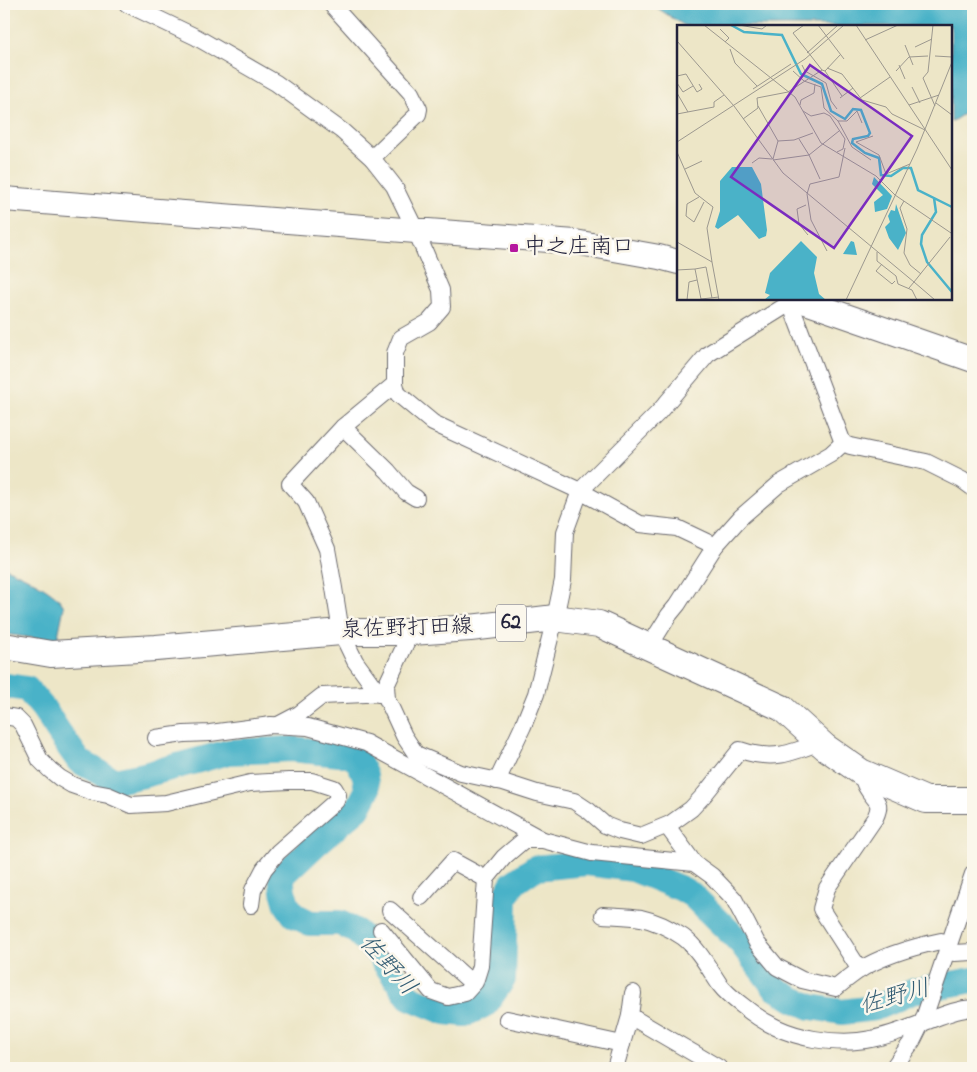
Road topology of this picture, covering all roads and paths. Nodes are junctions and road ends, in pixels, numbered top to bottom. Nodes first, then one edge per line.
1 (127, 4) edge
2 (331, 4) edge
3 (372, 158) junction
4 (4, 199) edge
5 (416, 231) junction
6 (677, 262) edge
7 (793, 300) edge
8 (973, 360) edge
9 (394, 384) junction
10 (343, 427) junction
11 (843, 443) junction
12 (973, 488) edge
13 (580, 491) junction
14 (416, 498) dead end
15 (715, 546) junction
16 (555, 618) junction
17 (341, 632) junction
18 (411, 632) junction
19 (4, 646) edge
20 (649, 647) junction
21 (382, 693) junction
22 (4, 716) edge
23 (278, 725) junction
24 (156, 738) dead end
25 (820, 742) junction
26 (411, 759) junction
27 (861, 772) junction
28 (497, 781) junction
29 (973, 800) edge
30 (667, 826) junction
31 (543, 840) junction
32 (694, 863) junction
33 (973, 874) edge
34 (486, 879) junction
35 (421, 897) dead end
36 (251, 905) dead end
37 (390, 910) dead end
38 (603, 915) dead end
39 (381, 930) dead end
40 (419, 936) junction
41 (973, 952) edge
42 (946, 953) junction
43 (402, 956) junction
44 (860, 970) junction
45 (473, 984) junction
46 (633, 993) dead end
47 (973, 1008) edge
48 (630, 1016) junction
49 (507, 1019) dead end
50 (923, 1021) junction
51 (622, 1044) junction
52 (615, 1068) edge
53 (719, 1068) edge
54 (893, 1068) edge

1 - 3 street
2 - 3 street
3 - 5 street
4 - 5 street
5 - 6 street
5 - 9 street
7 - 8 street
7 - 11 street
7 - 13 street
9 - 10 street
9 - 13 street
10 - 14 street
10 - 17 street
11 - 12 street
11 - 15 street
13 - 15 street
13 - 16 street
15 - 20 street
16 - 18 main road, 泉佐野打田線 / 62
16 - 20 main road, 泉佐野打田線 / 62
16 - 28 street
17 - 18 main road, 泉佐野打田線 / 62
17 - 19 main road, 泉佐野打田線 / 62
17 - 21 street
18 - 21 street
20 - 25 main road, 泉佐野打田線 / 62
21 - 23 street
21 - 26 street
22 - 36 street
23 - 24 street
23 - 26 street
25 - 27 main road, 泉佐野打田線 / 62
25 - 30 street
26 - 28 street
26 - 31 street
27 - 29 main road, 泉佐野打田線 / 62
27 - 44 street
28 - 30 street
30 - 32 street
31 - 32 street
31 - 34 street
32 - 44 street
33 - 42 street
34 - 35 street
34 - 45 street
37 - 40 street
38 - 50 street
39 - 43 street
40 - 43 street
40 - 45 street
41 - 42 street
42 - 44 street
42 - 50 street
43 - 45 street
46 - 48 street
47 - 50 street
48 - 51 street
48 - 53 street
49 - 51 street
50 - 54 street
51 - 52 street

